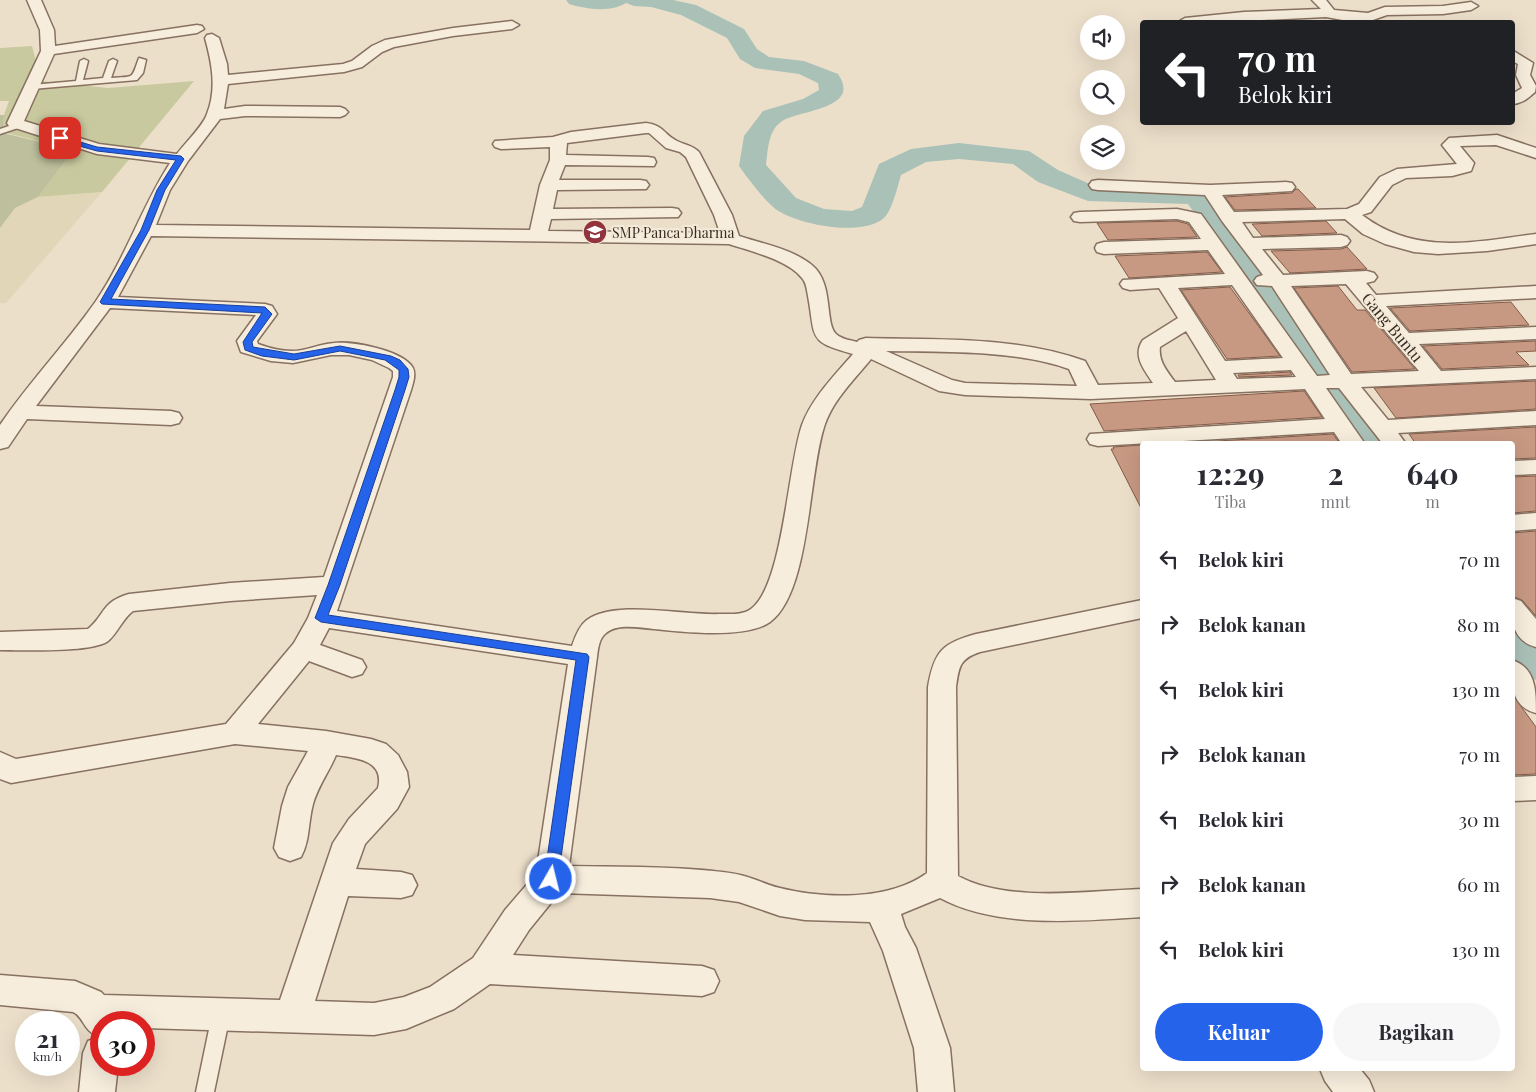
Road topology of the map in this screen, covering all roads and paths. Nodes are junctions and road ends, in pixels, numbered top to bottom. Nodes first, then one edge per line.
1 (34, 0) edge
2 (1319, 0) edge
3 (1471, 6) dead end
4 (1443, 10) junction
5 (1326, 13) junction
6 (1260, 19) edge
7 (1235, 20) edge
8 (1459, 20) edge
9 (512, 25) dead end
10 (197, 29) dead end
11 (96, 30) dead end
12 (157, 35) junction
13 (212, 38) dead end
14 (48, 50) junction
15 (1515, 56) edge
16 (142, 60) dead end
17 (84, 61) dead end
18 (113, 61) dead end
19 (221, 80) junction
20 (106, 81) junction
21 (79, 83) junction
22 (32, 87) junction
23 (1515, 99) edge
24 (340, 112) dead end
25 (215, 115) junction
26 (18, 125) junction
27 (0, 132) edge
28 (619, 132) junction
29 (558, 142) junction
30 (501, 144) dead end
31 (1536, 153) edge
32 (181, 159) junction
33 (558, 160) junction
34 (610, 161) junction
35 (648, 162) dead end
36 (549, 185) junction
37 (1098, 185) dead end
38 (640, 186) dead end
39 (1286, 187) dead end
40 (1210, 190) junction
41 (672, 213) dead end
42 (544, 214) junction
43 (1349, 214) junction
44 (1228, 216) junction
45 (1080, 217) dead end
46 (145, 230) junction
47 (538, 237) junction
48 (731, 239) junction
49 (1536, 239) edge
50 (1341, 241) dead end
51 (1213, 244) junction
52 (1248, 244) junction
53 (1104, 248) dead end
54 (1271, 280) junction
55 (1241, 281) junction
56 (1165, 282) junction
57 (1130, 284) dead end
58 (1532, 292) edge
59 (1371, 301) junction
60 (105, 302) junction
61 (1189, 320) junction
62 (1536, 333) edge
63 (1403, 339) junction
64 (856, 349) junction
65 (1297, 363) junction
66 (1219, 368) junction
67 (1536, 373) edge
68 (1435, 377) junction
69 (1345, 381) junction
70 (1311, 383) junction
71 (1231, 387) junction
72 (1169, 390) junction
73 (1091, 393) junction
74 (20, 412) junction
75 (171, 418) dead end
76 (1536, 418) edge
77 (1341, 425) junction
78 (1389, 435) edge
79 (1098, 439) dead end
80 (1352, 441) edge
81 (0, 442) edge
82 (1536, 467) edge
83 (1515, 468) edge
84 (1536, 521) edge
85 (1515, 523) edge
86 (334, 585) junction
87 (1140, 608) edge
88 (1515, 610) edge
89 (321, 618) junction
90 (1536, 638) edge
91 (0, 641) edge
92 (304, 649) junction
93 (583, 657) junction
94 (352, 667) dead end
95 (1515, 674) edge
96 (1536, 703) edge
97 (235, 732) junction
98 (326, 742) junction
99 (0, 763) edge
100 (1536, 788) edge
101 (1515, 789) edge
102 (290, 848) dead end
103 (551, 879) junction
104 (337, 882) junction
105 (939, 882) junction
106 (401, 885) dead end
107 (1140, 903) edge
108 (882, 907) junction
109 (485, 969) junction
110 (702, 981) dead end
111 (0, 990) edge
112 (94, 1011) edge
113 (222, 1013) junction
114 (155, 1015) edge
115 (292, 1017) junction
116 (1340, 1071) edge
117 (99, 1076) edge
118 (97, 1092) edge
119 (206, 1092) edge
120 (936, 1092) edge
121 (1356, 1092) edge

1 - 14 street
2 - 5 street
3 - 4 street
4 - 5 street
4 - 8 street
5 - 6 street
6 - 7 street
9 - 19 street
10 - 12 street
11 - 12 street
12 - 14 street
13 - 19 street
14 - 22 street
15 - 23 street
16 - 20 lane
17 - 21 lane
18 - 20 lane
19 - 25 street
20 - 21 lane
21 - 22 lane
22 - 26 street
24 - 25 street
25 - 32 street
26 - 27 lane
26 - 32 street
28 - 29 street
28 - 34 street
28 - 48 street
29 - 30 street
29 - 33 street
31 - 43 street
32 - 46 street
33 - 34 street
33 - 36 street
34 - 35 street
36 - 38 street
36 - 42 street
37 - 40 street
39 - 40 street
40 - 44 street
41 - 42 street
42 - 47 street
43 - 44 street
43 - 49 street
44 - 52 street
45 - 51 street
46 - 47 street
46 - 60 street
47 - 48 street
48 - 64 street
50 - 52 street
51 - 53 street
51 - 55 street
52 - 54 street
54 - 55 street
54 - 59 street, Gang Buntu
54 - 69 street
55 - 56 street
55 - 65 street
56 - 57 street
56 - 61 street
58 - 59 street
59 - 63 street, Gang Buntu
60 - 74 street
60 - 86 street
61 - 66 street
61 - 72 street
62 - 63 street
63 - 68 street, Gang Buntu
64 - 73 street
64 - 73 street
64 - 93 street
65 - 66 street
65 - 70 street
66 - 71 street
67 - 68 street
68 - 69 street
69 - 70 street
69 - 78 street
70 - 71 street
70 - 77 street
71 - 72 street
72 - 73 street
74 - 75 street
74 - 81 street
76 - 78 street
77 - 79 street
77 - 80 street
82 - 83 street
84 - 85 street
86 - 89 street
86 - 91 street
87 - 105 street
88 - 90 street
89 - 92 street
89 - 93 street
92 - 94 street
92 - 97 street
93 - 103 street
95 - 96 street
97 - 98 street
97 - 99 street
98 - 102 street
98 - 104 street
100 - 101 street
103 - 108 street
103 - 109 street
104 - 106 street
104 - 115 street
105 - 107 street
105 - 108 street
108 - 120 street
109 - 110 street
109 - 115 street
111 - 112 street
113 - 114 street
113 - 115 street
113 - 119 lane
116 - 121 street
117 - 118 street

